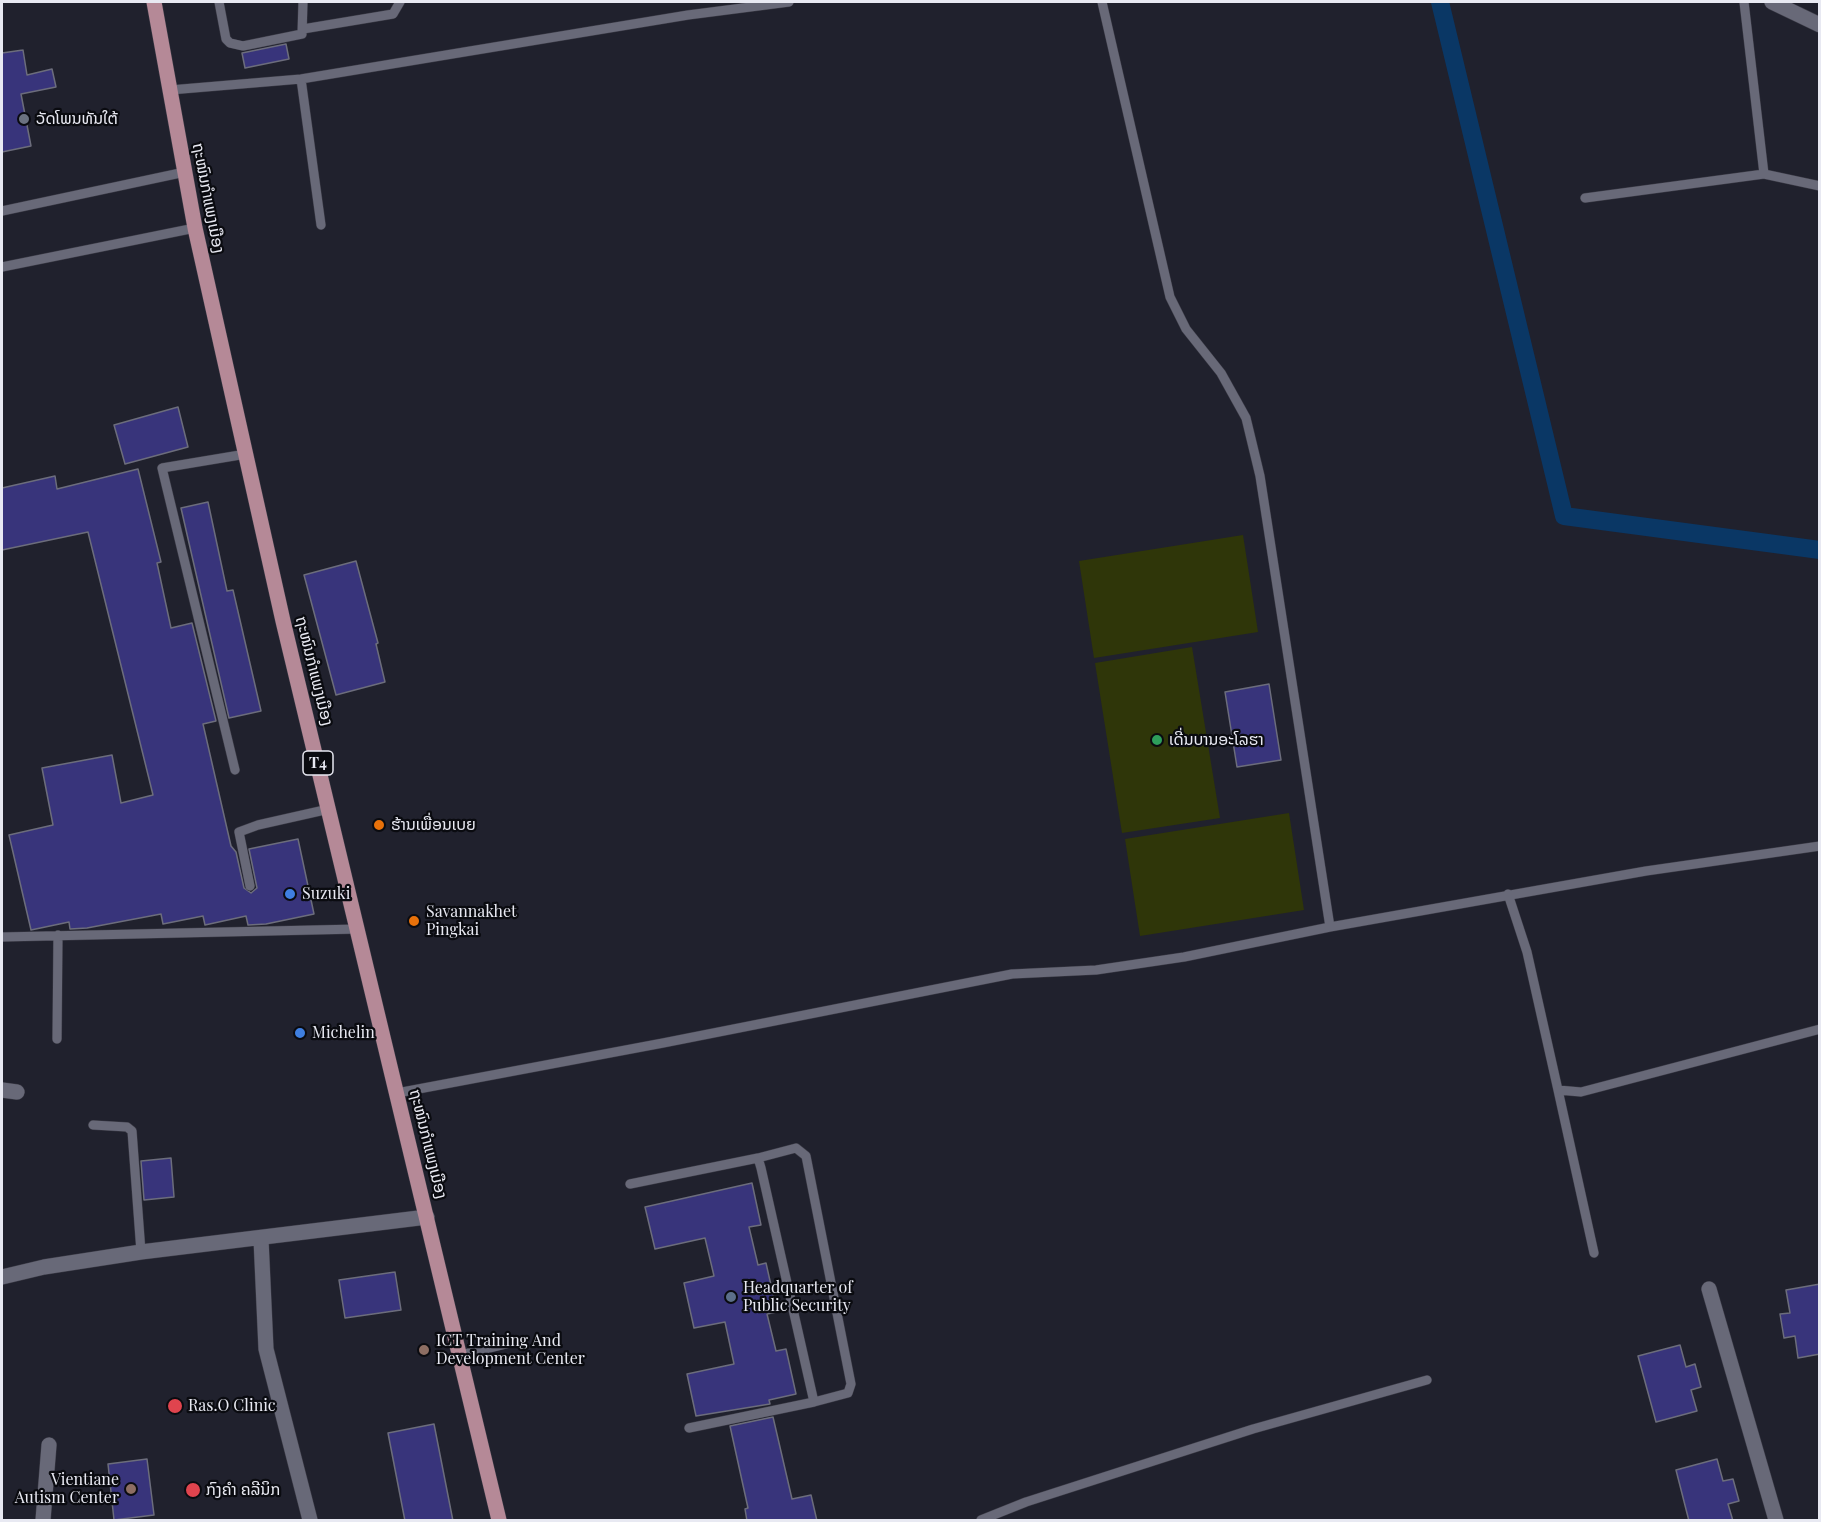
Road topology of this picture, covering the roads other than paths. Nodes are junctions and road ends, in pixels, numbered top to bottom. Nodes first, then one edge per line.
1 (154, 2) edge
2 (219, 2) edge
3 (303, 2) edge
4 (400, 2) edge
5 (789, 2) edge
6 (1102, 2) edge
7 (1744, 2) edge
8 (1772, 2) edge
9 (1820, 25) edge
10 (303, 29) junction
11 (301, 80) junction
12 (170, 90) junction
13 (185, 172) junction
14 (1764, 174) junction
15 (1820, 186) edge
16 (1585, 198) dead end
17 (2, 211) edge
18 (321, 225) dead end
19 (195, 228) junction
20 (2, 267) edge
21 (246, 454) junction
22 (235, 770) dead end
23 (329, 809) junction
24 (1820, 846) edge
25 (250, 886) dead end
26 (1508, 894) junction
27 (1330, 927) junction
28 (358, 929) junction
29 (58, 935) junction
30 (2, 937) edge
31 (1820, 1029) edge
32 (57, 1040) dead end
33 (2, 1090) edge
34 (1558, 1090) junction
35 (17, 1092) dead end
36 (397, 1093) junction
37 (93, 1125) dead end
38 (758, 1158) junction
39 (630, 1184) dead end
40 (427, 1216) junction
41 (261, 1239) junction
42 (141, 1252) junction
43 (1594, 1253) dead end
44 (2, 1277) edge
45 (1709, 1289) dead end
46 (514, 1342) dead end
47 (460, 1355) junction
48 (1427, 1380) dead end
49 (814, 1402) junction
50 (689, 1428) dead end
51 (49, 1445) dead end
52 (43, 1521) edge
53 (310, 1521) edge
54 (499, 1521) edge
55 (981, 1521) edge
56 (1776, 1521) edge

1 - 12 main road, ຖະໜົນກຳແພງເມືອງ / T4
2 - 10 lane
3 - 10 lane
4 - 10 lane
5 - 11 lane
6 - 27 lane
7 - 14 lane
8 - 9 street
11 - 12 lane
11 - 18 lane
12 - 13 main road, ຖະໜົນກຳແພງເມືອງ / T4
13 - 17 lane
13 - 19 main road, ຖະໜົນກຳແພງເມືອງ / T4
14 - 15 lane
14 - 16 lane
19 - 20 lane
19 - 21 main road, ຖະໜົນກຳແພງເມືອງ / T4
21 - 22 lane
21 - 23 main road, ຖະໜົນກຳແພງເມືອງ / T4
23 - 25 lane
23 - 28 main road, ຖະໜົນກຳແພງເມືອງ / T4
24 - 26 lane
26 - 27 lane
26 - 34 lane
27 - 36 lane
28 - 29 lane
28 - 36 main road, ຖະໜົນກຳແພງເມືອງ / T4
29 - 30 lane
29 - 32 lane
31 - 34 lane
33 - 35 street
34 - 43 lane
36 - 40 main road, ຖະໜົນກຳແພງເມືອງ / T4
37 - 42 lane
38 - 39 lane
38 - 49 lane
38 - 49 lane
40 - 41 street
40 - 47 main road, ຖະໜົນກຳແພງເມືອງ / T4
41 - 42 street
41 - 53 street
42 - 44 street
45 - 56 street
46 - 47 lane
47 - 54 main road, ຖະໜົນກຳແພງເມືອງ / T4
48 - 55 lane
49 - 50 lane
51 - 52 street

